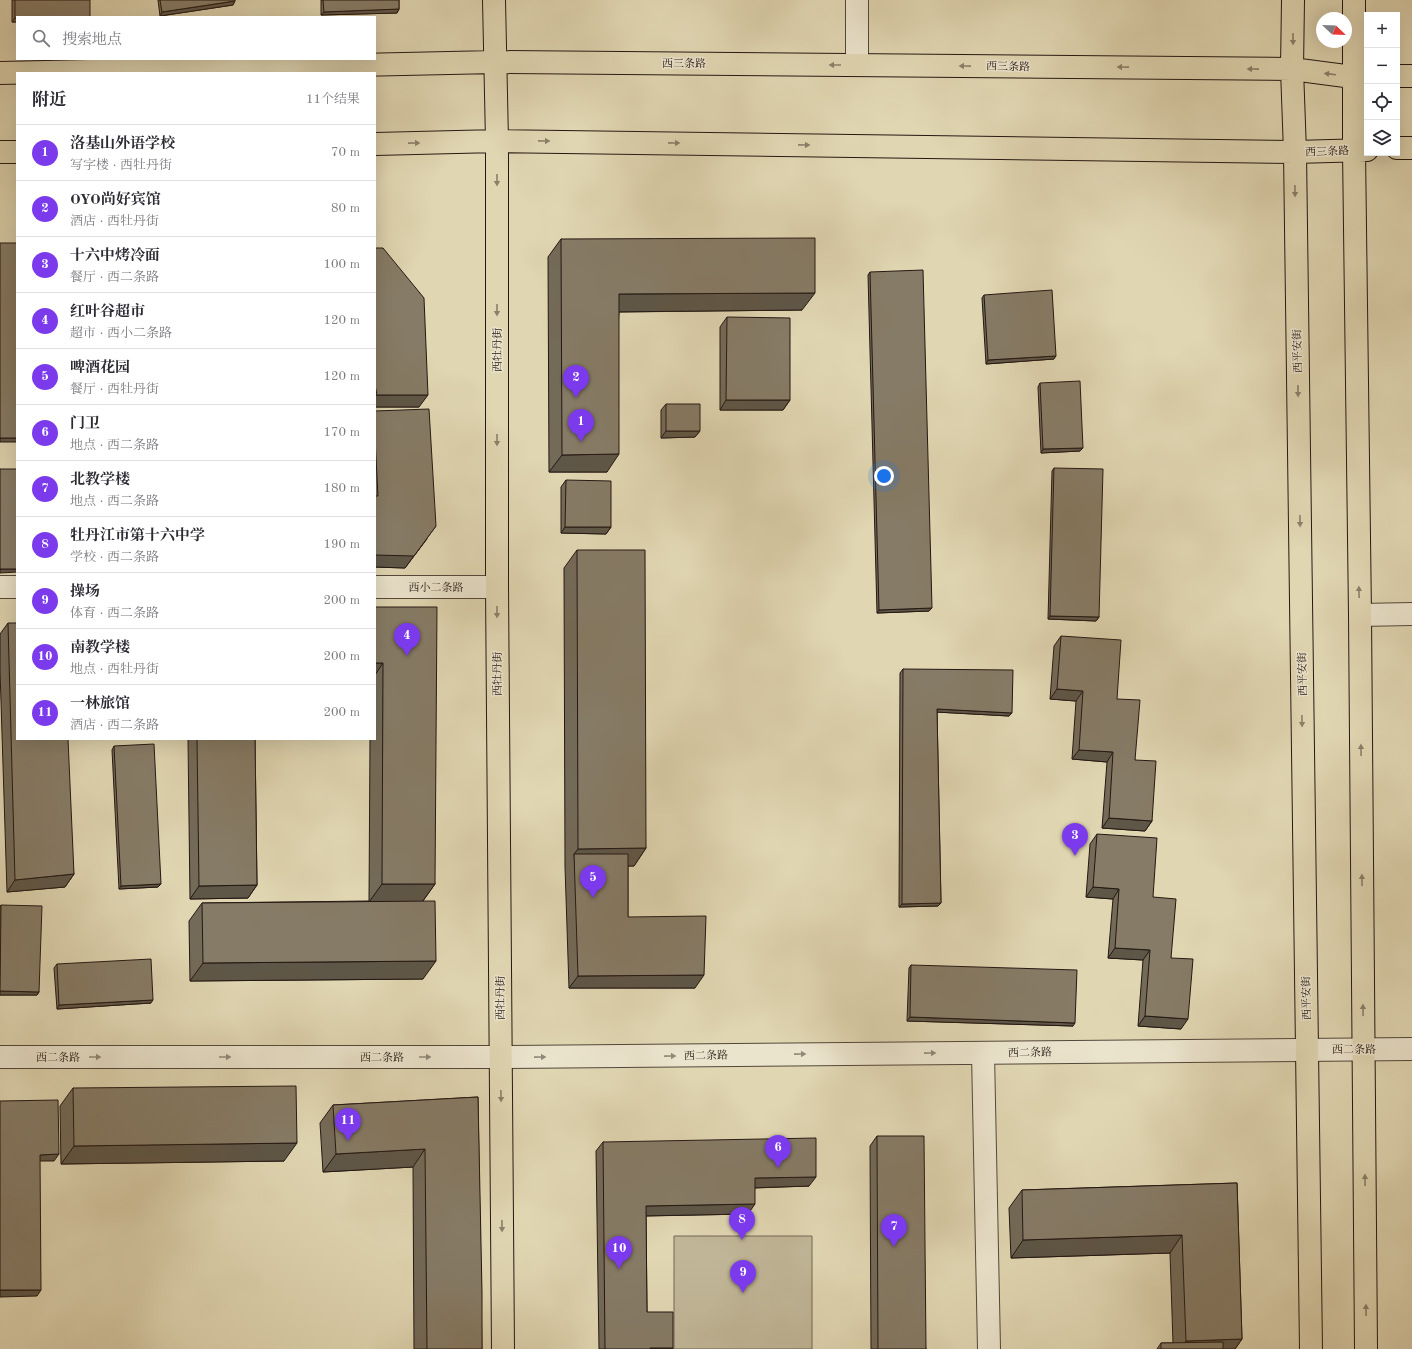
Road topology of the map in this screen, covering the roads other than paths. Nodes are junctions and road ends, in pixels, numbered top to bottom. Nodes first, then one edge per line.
1 (494, 0) edge
2 (857, 0) edge
3 (1293, 0) edge
4 (1354, 0) edge
5 (495, 62) junction
6 (857, 65) junction
7 (1292, 69) junction
8 (45, 72) edge
9 (0, 73) edge
10 (16, 73) edge
11 (1400, 76) edge
12 (1412, 76) edge
13 (1360, 77) edge
14 (497, 141) junction
15 (376, 144) edge
16 (1400, 148) edge
17 (1412, 148) edge
18 (1360, 150) edge
19 (0, 152) edge
20 (16, 152) edge
21 (1295, 152) junction
22 (0, 587) edge
23 (16, 587) edge
24 (376, 587) edge
25 (496, 587) junction
26 (1360, 614) junction
27 (1412, 614) edge
28 (1306, 1049) junction
29 (1364, 1049) junction
30 (1412, 1049) edge
31 (983, 1053) junction
32 (501, 1057) junction
33 (0, 1058) edge
34 (503, 1349) edge
35 (989, 1349) edge
36 (1311, 1349) edge
37 (1366, 1349) edge

1 - 5 main road, 西牡丹街
2 - 6 street
3 -> 7 main road, 西平安街
4 - 13 main road
6 -> 5 main road, 西三条路
5 - 8 main road, 西三条路
5 - 14 main road, 西牡丹街
7 -> 6 main road, 西三条路
13 -> 7 main road, 西三条路
7 - 21 main road, 西平安街
9 - 10 main road, 西三条路
11 - 12 main road
13 - 18 main road
15 -> 14 main road, 西三条路
14 -> 21 main road, 西三条路
14 -> 25 main road, 西牡丹街
16 - 17 main road
18 - 21 main road, 西三条路
26 -> 18 main road
19 - 20 main road
21 -> 28 main road, 西平安街
22 - 23 street
24 - 25 street, 西小二条路
25 -> 32 main road, 西牡丹街
26 - 27 street
29 -> 26 main road
28 - 29 street, 西二条路
28 - 31 street, 西二条路
28 - 36 main road, 西平安街
29 - 30 street, 西二条路
37 -> 29 main road
32 -> 31 street, 西二条路
31 - 35 street
33 -> 32 street, 西二条路
32 -> 34 main road, 西牡丹街

